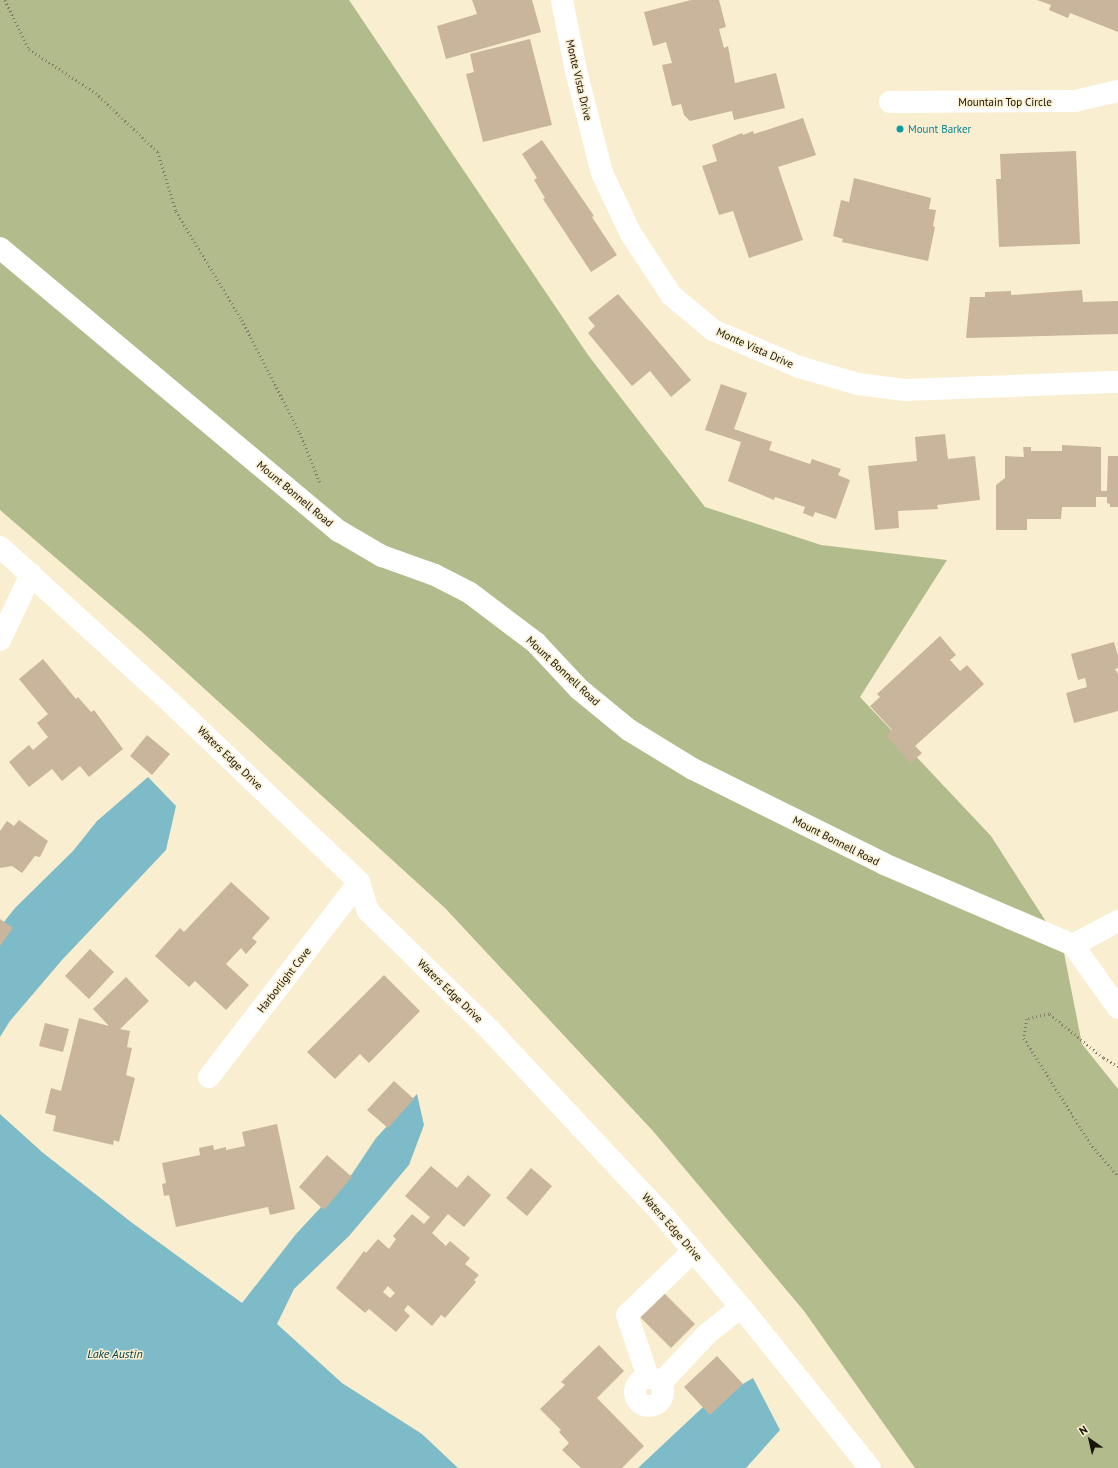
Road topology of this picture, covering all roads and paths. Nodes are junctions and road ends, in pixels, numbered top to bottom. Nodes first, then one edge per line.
1 (5, 0) edge
2 (562, 0) edge
3 (1118, 91) edge
4 (890, 102) dead end
5 (0, 248) edge
6 (1118, 382) edge
7 (323, 490) dead end
8 (0, 547) edge
9 (31, 574) junction
10 (0, 640) edge
11 (359, 882) junction
12 (1118, 920) edge
13 (1073, 945) junction
14 (1118, 1008) edge
15 (1118, 1067) edge
16 (209, 1077) dead end
17 (1118, 1176) edge
18 (692, 1251) junction
19 (741, 1307) junction
20 (870, 1468) edge

1 - 7 path
2 - 6 street, Monte Vista Drive
3 - 4 street, Mountain Top Circle
5 - 13 street, Mount Bonnell Road
8 - 9 street, Waters Edge Drive
9 - 10 street
9 - 11 street, Waters Edge Drive
11 - 16 street, Harborlight Cove
11 - 18 street, Waters Edge Drive
12 - 13 street
13 - 14 street
15 - 17 path
18 - 19 street, Waters Edge Drive
18 - 19 street
19 - 20 street, Waters Edge Drive

